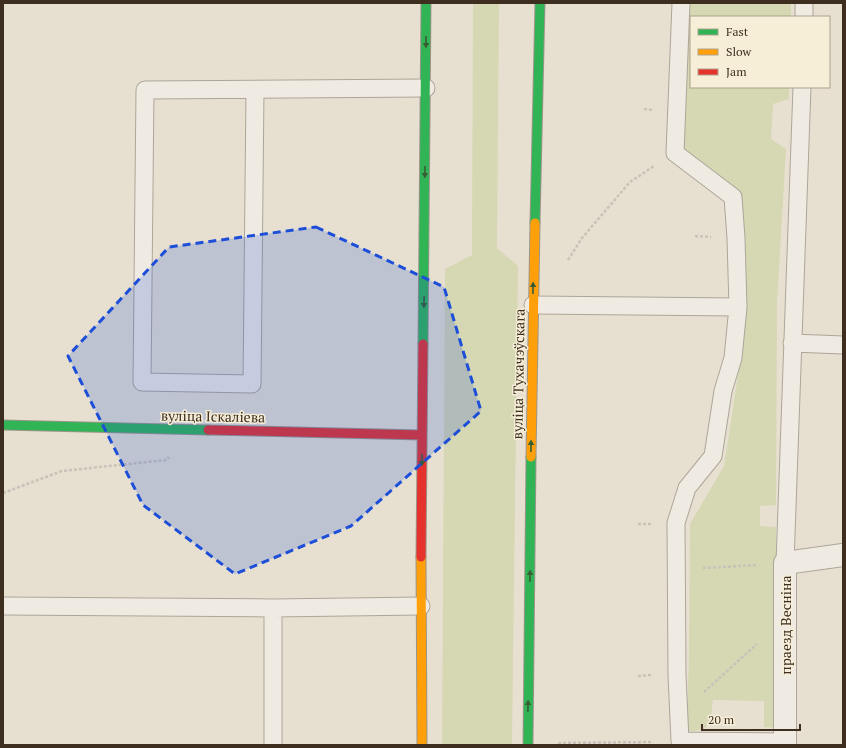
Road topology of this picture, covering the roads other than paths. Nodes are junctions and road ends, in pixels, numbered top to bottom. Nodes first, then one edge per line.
1 (426, 3) edge
2 (540, 3) edge
3 (681, 3) edge
4 (804, 3) edge
5 (804, 16) edge
6 (426, 88) junction
7 (802, 88) edge
8 (255, 90) junction
9 (532, 305) junction
10 (738, 306) junction
11 (792, 343) junction
12 (843, 345) edge
13 (3, 425) edge
14 (422, 435) junction
15 (843, 555) edge
16 (785, 563) junction
17 (3, 606) edge
18 (421, 606) junction
19 (273, 608) junction
20 (785, 744) edge
21 (273, 745) edge
22 (422, 745) edge
23 (528, 745) edge

1 -> 6 street
9 -> 2 street, вуліца Тухачэўскага
3 - 10 lane
4 - 5 lane
6 - 8 lane
6 -> 14 street
7 - 11 lane
8 - 8 lane
9 - 10 lane
23 -> 9 street, вуліца Тухачэўскага
10 - 20 lane
11 - 12 lane
11 - 16 lane
13 - 14 street, вуліца Іскаліева
14 -> 18 street
15 - 16 street, праезд Весніна
16 - 20 street, праезд Весніна
17 - 19 lane
18 - 19 lane
18 - 22 street
19 - 21 lane

